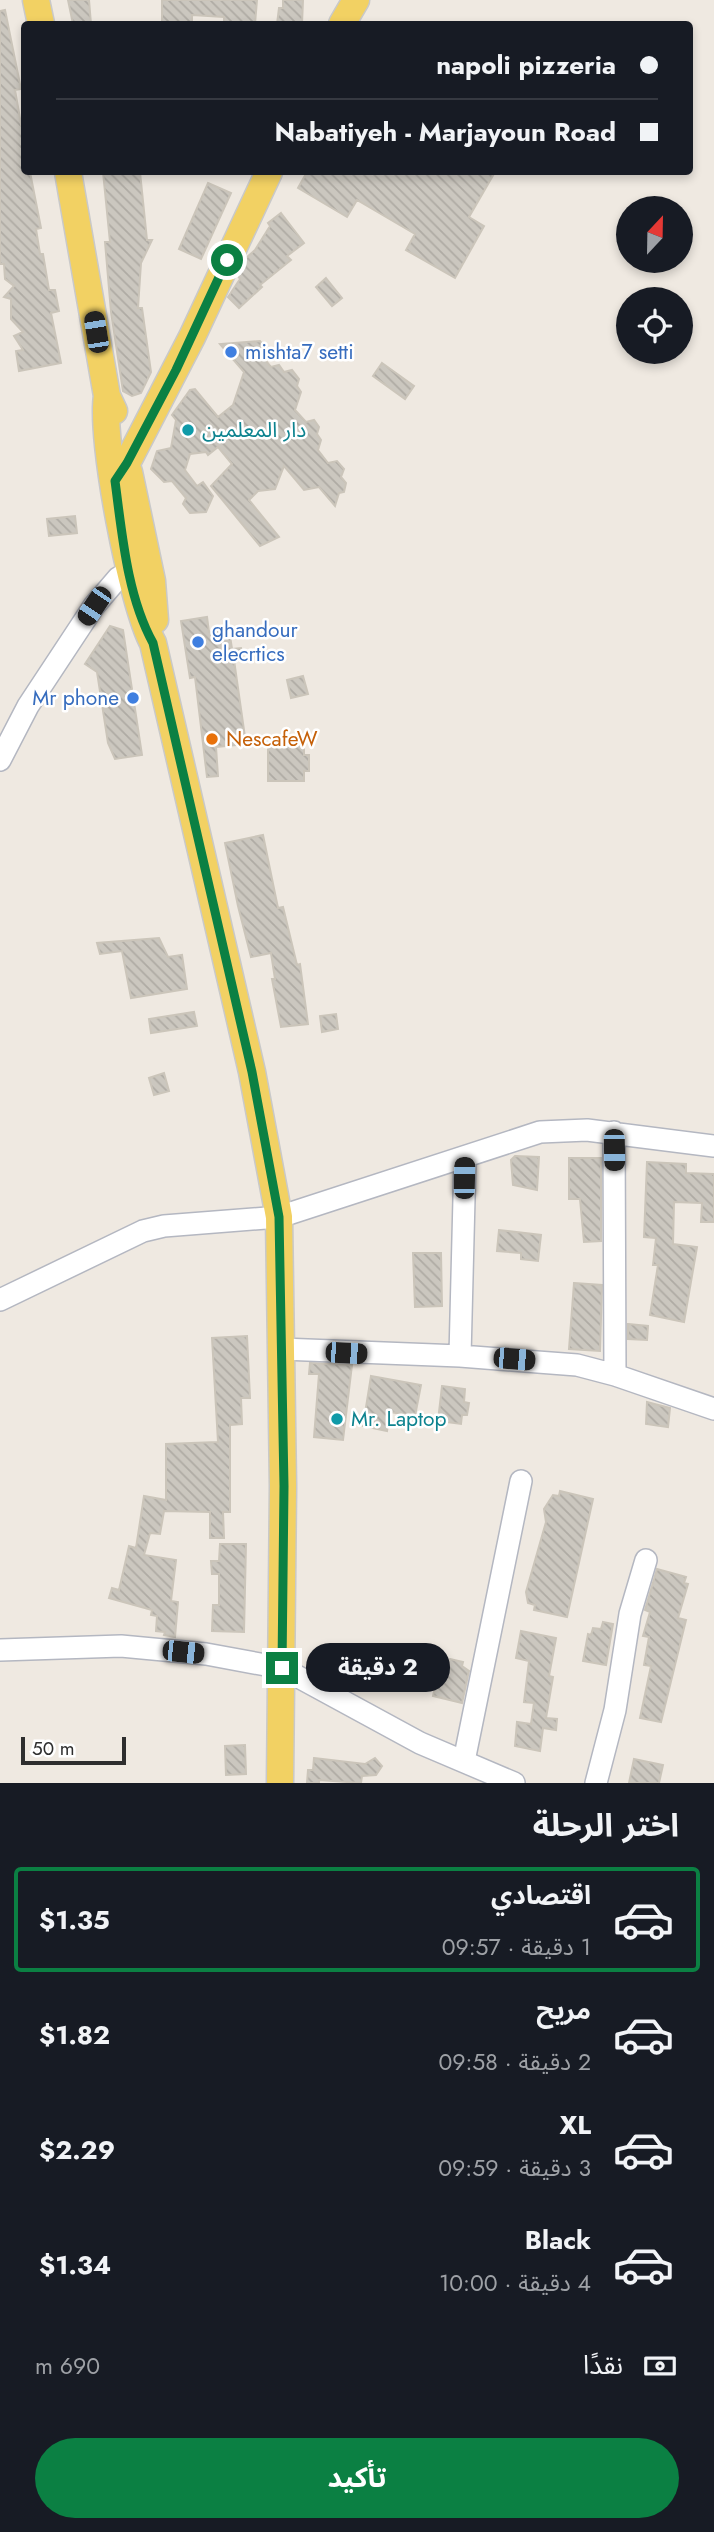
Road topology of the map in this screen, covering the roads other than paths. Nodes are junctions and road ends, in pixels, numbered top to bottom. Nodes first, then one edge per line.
1 (36, 0) edge
2 (356, 0) edge
3 (40, 21) edge
4 (344, 21) edge
5 (69, 175) edge
6 (268, 175) edge
7 (122, 480) junction
8 (138, 565) junction
9 (0, 760) edge
10 (614, 1132) junction
11 (714, 1146) edge
12 (465, 1158) junction
13 (279, 1217) junction
14 (0, 1300) edge
15 (282, 1349) junction
16 (460, 1356) junction
17 (615, 1376) junction
18 (714, 1409) edge
19 (521, 1480) dead end
20 (646, 1560) dead end
21 (0, 1650) edge
22 (282, 1668) junction
23 (464, 1761) junction
24 (280, 1783) edge
25 (514, 1783) edge
26 (596, 1783) edge

1 - 3 main road
2 - 4 main road
5 - 7 main road
6 - 7 main road
7 - 8 main road
8 - 9 street
8 - 13 main road
10 - 11 street
10 - 12 street
10 - 17 street
12 - 13 street
12 - 16 street
13 - 14 street
13 - 15 main road
15 - 16 street
15 - 22 main road
16 - 17 street
17 - 18 street
19 - 23 street
20 - 26 street
21 - 22 street
22 - 23 street
22 - 24 main road
23 - 25 street

